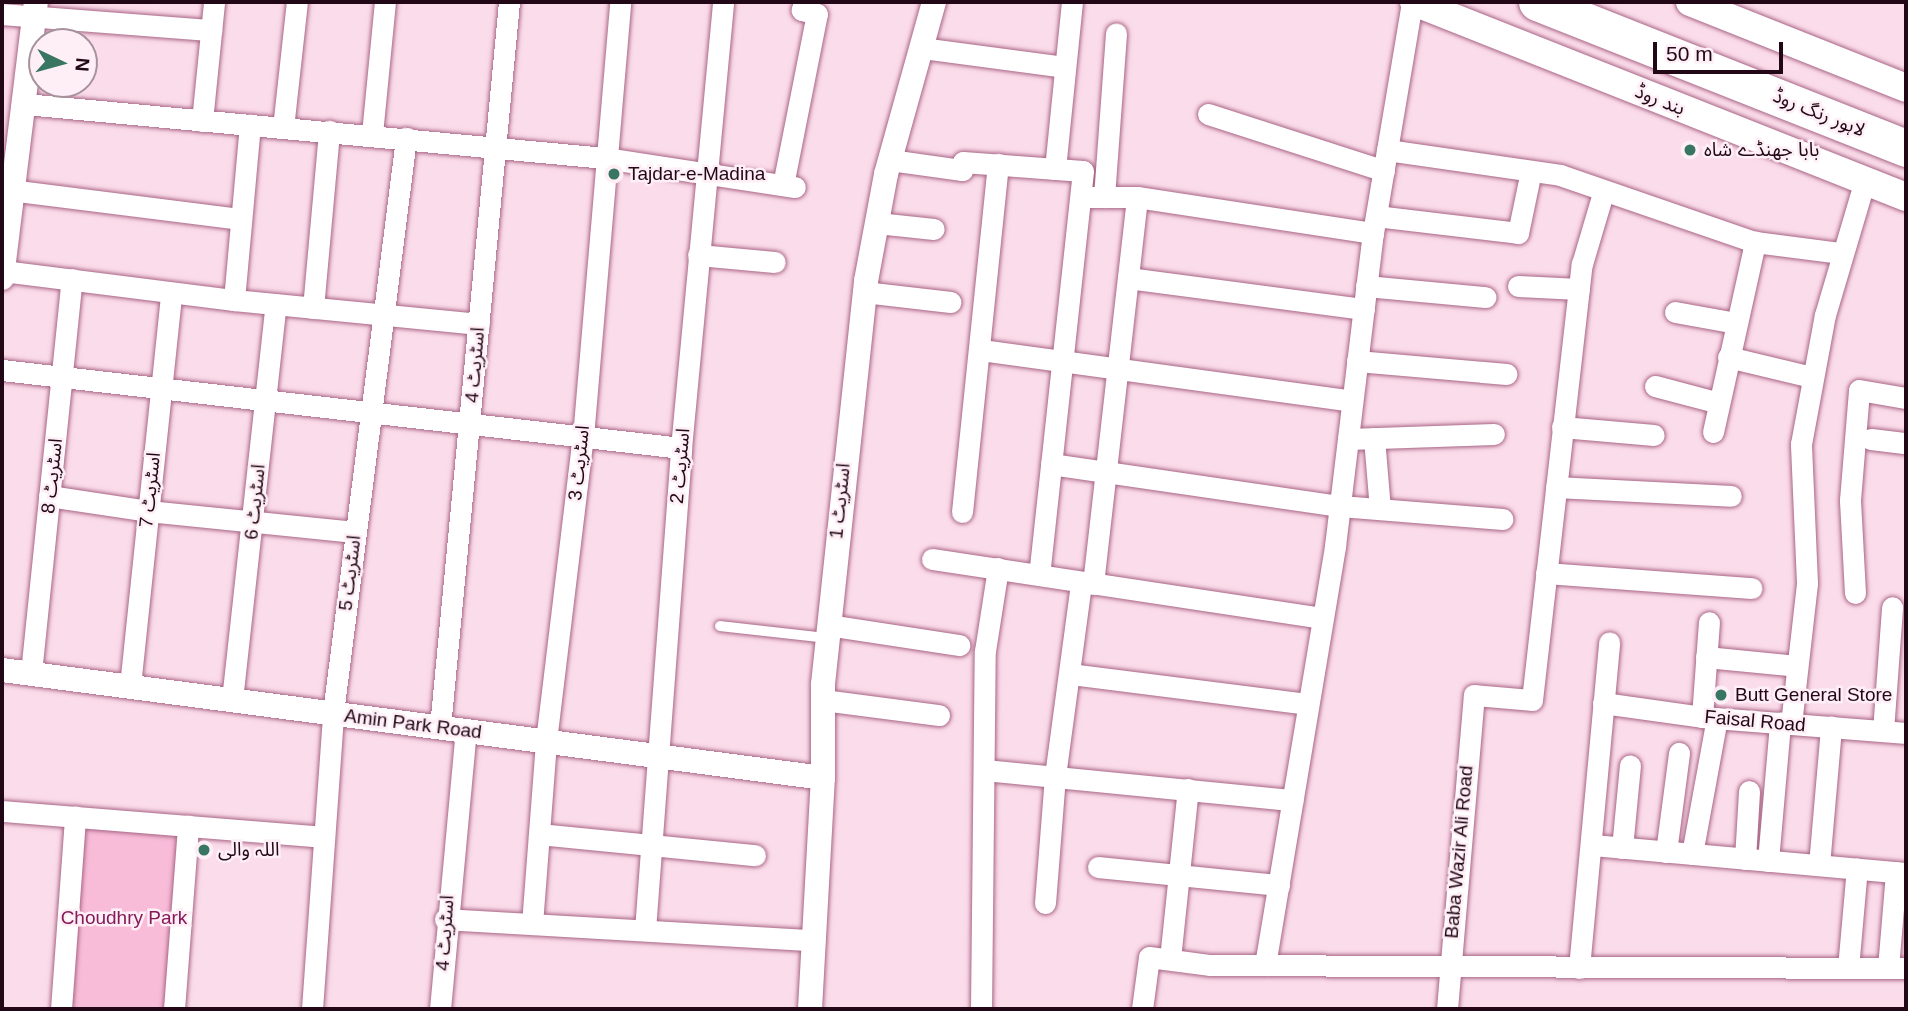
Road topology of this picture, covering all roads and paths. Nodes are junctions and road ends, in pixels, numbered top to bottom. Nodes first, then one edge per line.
1 (214, 2) edge
2 (297, 2) edge
3 (384, 2) edge
4 (509, 2) edge
5 (620, 2) edge
6 (723, 2) edge
7 (804, 2) edge
8 (934, 2) edge
9 (1072, 2) edge
10 (1413, 2) edge
11 (1537, 2) edge
12 (1604, 2) edge
13 (1690, 2) edge
14 (35, 9) edge
15 (2, 14) edge
16 (211, 30) junction
17 (1116, 33) dead end
18 (922, 48) junction
19 (1065, 67) junction
20 (1906, 88) edge
21 (25, 104) junction
22 (1208, 114) dead end
23 (202, 121) junction
24 (1906, 121) edge
25 (250, 125) junction
26 (283, 128) junction
27 (329, 131) junction
28 (372, 134) junction
29 (406, 138) junction
30 (495, 147) junction
31 (1906, 148) edge
32 (605, 158) junction
33 (890, 160) junction
34 (1386, 160) junction
35 (999, 164) junction
36 (1055, 169) junction
37 (1531, 171) junction
38 (706, 172) junction
39 (1865, 180) junction
40 (9, 189) edge
41 (1603, 193) junction
42 (1093, 197) junction
43 (1137, 197) junction
44 (1906, 197) edge
45 (241, 219) junction
46 (877, 223) junction
47 (1375, 224) junction
48 (934, 229) dead end
49 (1755, 242) junction
50 (1841, 253) junction
51 (698, 255) junction
52 (775, 262) dead end
53 (2, 275) edge
54 (1128, 278) junction
55 (72, 279) junction
56 (1367, 286) junction
57 (1518, 286) dead end
58 (1579, 289) junction
59 (864, 292) junction
60 (171, 293) junction
61 (1485, 297) dead end
62 (234, 300) junction
63 (950, 302) dead end
64 (276, 304) junction
65 (313, 307) junction
66 (1364, 309) junction
67 (1675, 312) dead end
68 (383, 315) junction
69 (1736, 323) junction
70 (479, 324) junction
71 (981, 350) junction
72 (1728, 357) junction
73 (1064, 361) junction
74 (1357, 361) junction
75 (1117, 369) junction
76 (2, 370) edge
77 (1506, 374) dead end
78 (62, 377) junction
79 (1812, 377) junction
80 (1655, 386) dead end
81 (161, 387) junction
82 (1906, 398) edge
83 (1352, 401) junction
84 (266, 402) junction
85 (1719, 403) junction
86 (370, 413) junction
87 (470, 422) junction
88 (1562, 427) junction
89 (1713, 432) dead end
90 (1494, 434) dead end
91 (1654, 435) dead end
92 (583, 437) junction
93 (1374, 438) junction
94 (1348, 439) junction
95 (1871, 439) dead end
96 (1906, 443) edge
97 (681, 448) junction
98 (1051, 464) junction
99 (1105, 472) junction
100 (1556, 487) junction
101 (50, 496) junction
102 (1731, 496) dead end
103 (1339, 506) junction
104 (1380, 509) junction
105 (148, 511) junction
106 (961, 512) dead end
107 (1502, 519) dead end
108 (253, 522) junction
109 (355, 532) junction
110 (932, 559) dead end
111 (998, 568) junction
112 (1546, 573) junction
113 (1039, 574) junction
114 (1087, 584) junction
115 (1751, 589) dead end
116 (1855, 593) dead end
117 (1892, 607) dead end
118 (1323, 618) junction
119 (1709, 622) dead end
120 (720, 626) dead end
121 (827, 631) junction
122 (1609, 642) dead end
123 (959, 645) dead end
124 (1706, 657) junction
125 (1797, 666) junction
126 (2, 670) edge
127 (31, 673) junction
128 (1070, 674) junction
129 (130, 686) junction
130 (232, 700) junction
131 (823, 700) junction
132 (1603, 703) junction
133 (1308, 704) junction
134 (333, 713) junction
135 (939, 715) dead end
136 (1709, 717) junction
137 (1785, 723) junction
138 (440, 727) junction
139 (1831, 727) junction
140 (466, 731) junction
141 (1883, 731) junction
142 (1906, 733) edge
143 (546, 741) junction
144 (1679, 753) dead end
145 (658, 756) junction
146 (1630, 765) dead end
147 (985, 769) junction
148 (1055, 776) junction
149 (823, 778) junction
150 (1188, 789) junction
151 (1749, 791) dead end
152 (1293, 800) junction
153 (2, 811) edge
154 (75, 817) junction
155 (188, 826) junction
156 (539, 834) junction
157 (324, 837) junction
158 (1591, 845) junction
159 (651, 847) junction
160 (1622, 848) junction
161 (1665, 852) junction
162 (1692, 854) junction
163 (755, 855) dead end
164 (1745, 859) junction
165 (1768, 861) junction
166 (1819, 865) junction
167 (1098, 867) dead end
168 (1857, 868) junction
169 (1901, 872) edge
170 (1179, 875) junction
171 (1279, 885) junction
172 (1045, 903) dead end
173 (445, 919) junction
174 (532, 924) junction
175 (645, 930) junction
176 (814, 940) junction
177 (1170, 959) junction
178 (1265, 965) junction
179 (1449, 968) junction
180 (1578, 968) junction
181 (1848, 968) junction
182 (1897, 968) edge
183 (61, 1009) edge
184 (174, 1009) edge
185 (312, 1009) edge
186 (440, 1009) edge
187 (810, 1009) edge
188 (981, 1009) edge
189 (1142, 1009) edge
190 (1447, 1009) edge

1 - 16 street
2 - 26 street
3 - 28 street
4 - 30 street, اسٹریٹ 4
5 - 32 street, اسٹریٹ 3
6 - 38 street, اسٹریٹ 2
7 - 38 street
8 - 18 street, اسٹریٹ 1
9 - 19 street
10 - 34 street
10 - 39 main road, بند روڈ
11 - 31 highway, لاہور رنگ روڈ
12 - 24 highway, لاہور رنگ روڈ
13 - 20 main road
14 - 15 street
14 - 16 street
14 - 21 street
16 - 23 street
17 - 42 street
18 - 19 street
18 - 33 street, اسٹریٹ 1
19 - 36 street
21 - 23 street
21 - 40 street
22 - 34 street
23 - 25 street
25 - 26 street
25 - 45 street
26 - 27 street
27 - 28 street
27 - 65 street
28 - 29 street
29 - 30 street
29 - 68 street, اسٹریٹ 5
30 - 32 street
30 - 70 street, اسٹریٹ 4
32 - 38 street
32 - 92 street, اسٹریٹ 3
33 - 35 street
33 - 46 street, اسٹریٹ 1
34 - 37 street
34 - 47 street
35 - 36 street
35 - 71 street
36 - 42 street
37 - 41 street
37 - 47 street
38 - 51 street, اسٹریٹ 2
39 - 44 main road, بند روڈ
39 - 50 street
40 - 45 street
40 - 53 street
41 - 49 street
41 - 58 street
42 - 43 street
42 - 73 street
43 - 47 street
43 - 54 street
45 - 62 street
46 - 48 street
46 - 59 street, اسٹریٹ 1
47 - 56 street
49 - 50 street
49 - 69 street
50 - 79 street
51 - 52 street
51 - 97 street, اسٹریٹ 2
53 - 55 street
54 - 66 street
54 - 75 street
55 - 60 street
55 - 78 street, اسٹریٹ 8
56 - 61 street
56 - 66 street
57 - 58 street
58 - 88 street
59 - 63 street
59 - 121 street, اسٹریٹ 1
60 - 62 street
60 - 81 street, اسٹریٹ 7
62 - 64 street
64 - 65 street
64 - 84 street, اسٹریٹ 6
65 - 68 street
66 - 74 street
67 - 69 street
68 - 70 street
68 - 86 street, اسٹریٹ 5
69 - 72 street
70 - 87 street, اسٹریٹ 4
71 - 73 street
71 - 106 street
72 - 79 street
72 - 85 street
73 - 75 street
73 - 98 street
74 - 77 street
74 - 83 street
75 - 83 street
75 - 99 street
76 - 78 street
78 - 81 street
78 - 101 street, اسٹریٹ 8
79 - 125 street
80 - 85 street
81 - 84 street
81 - 105 street, اسٹریٹ 7
82 - 116 street
83 - 94 street
84 - 86 street
84 - 108 street, اسٹریٹ 6
85 - 89 street
86 - 87 street
86 - 109 street, اسٹریٹ 5
87 - 92 street
87 - 138 street, اسٹریٹ 4
88 - 91 street
88 - 100 street
90 - 93 street
92 - 97 street
92 - 143 street, اسٹریٹ 3
93 - 94 street
93 - 104 street
94 - 103 street
95 - 96 street
97 - 145 street, اسٹریٹ 2
98 - 99 street
98 - 113 street
99 - 103 street
99 - 114 street
100 - 102 street
100 - 112 street
101 - 105 street
101 - 127 street, اسٹریٹ 8
103 - 104 street
103 - 118 street
104 - 107 street
105 - 108 street
105 - 129 street, اسٹریٹ 7
108 - 109 street
108 - 130 street, اسٹریٹ 6
109 - 134 street, اسٹریٹ 5
110 - 111 street
111 - 113 street
111 - 147 street
112 - 115 street
112 - 179 street, Baba Wazir Ali Road
113 - 114 street
114 - 118 street
114 - 128 street
117 - 141 street
118 - 133 street
119 - 124 street
120 - 121 lane
121 - 123 street
121 - 131 street, اسٹریٹ 1
122 - 132 street
124 - 125 street
124 - 136 street
125 - 137 street
126 - 127 street, Amin Park Road
127 - 129 street, Amin Park Road
128 - 133 street
128 - 148 street
129 - 130 street, Amin Park Road
130 - 134 street, Amin Park Road
131 - 135 street
131 - 149 street, اسٹریٹ 1
132 - 136 street, Faisal Road
132 - 158 street
133 - 152 street
134 - 138 street, Amin Park Road
134 - 157 street, اسٹریٹ 5
136 - 137 street, Faisal Road
136 - 162 street
137 - 139 street, Faisal Road
137 - 165 street
138 - 140 street, Amin Park Road
139 - 141 street, Faisal Road
139 - 166 street
140 - 143 street, Amin Park Road
140 - 173 street, اسٹریٹ 4
141 - 142 street, Faisal Road
143 - 145 street, Amin Park Road
143 - 156 street, اسٹریٹ 3
144 - 161 street
145 - 149 street, Amin Park Road
145 - 159 street, اسٹریٹ 2
146 - 160 street
147 - 148 street
147 - 188 street
148 - 150 street
148 - 172 street
149 - 176 street, اسٹریٹ 1
150 - 152 street
150 - 170 street
151 - 164 street
152 - 171 street
153 - 154 street
154 - 155 street
154 - 183 street
155 - 157 street
155 - 184 street
156 - 159 street
156 - 174 street, اسٹریٹ 3
157 - 185 street, اسٹریٹ 5
158 - 160 street
158 - 180 street
159 - 163 street
159 - 175 street, اسٹریٹ 2
160 - 161 street
161 - 162 street
162 - 164 street
164 - 165 street
165 - 166 street
166 - 168 street
167 - 170 street
168 - 169 street
168 - 181 street
169 - 182 street
170 - 171 street
170 - 177 street
171 - 178 street
173 - 174 street
173 - 186 street, اسٹریٹ 4
174 - 175 street
175 - 176 street
176 - 187 street, اسٹریٹ 1
177 - 178 street
177 - 189 street
178 - 179 street
179 - 180 street
179 - 190 street, Baba Wazir Ali Road
180 - 181 street
181 - 182 street

